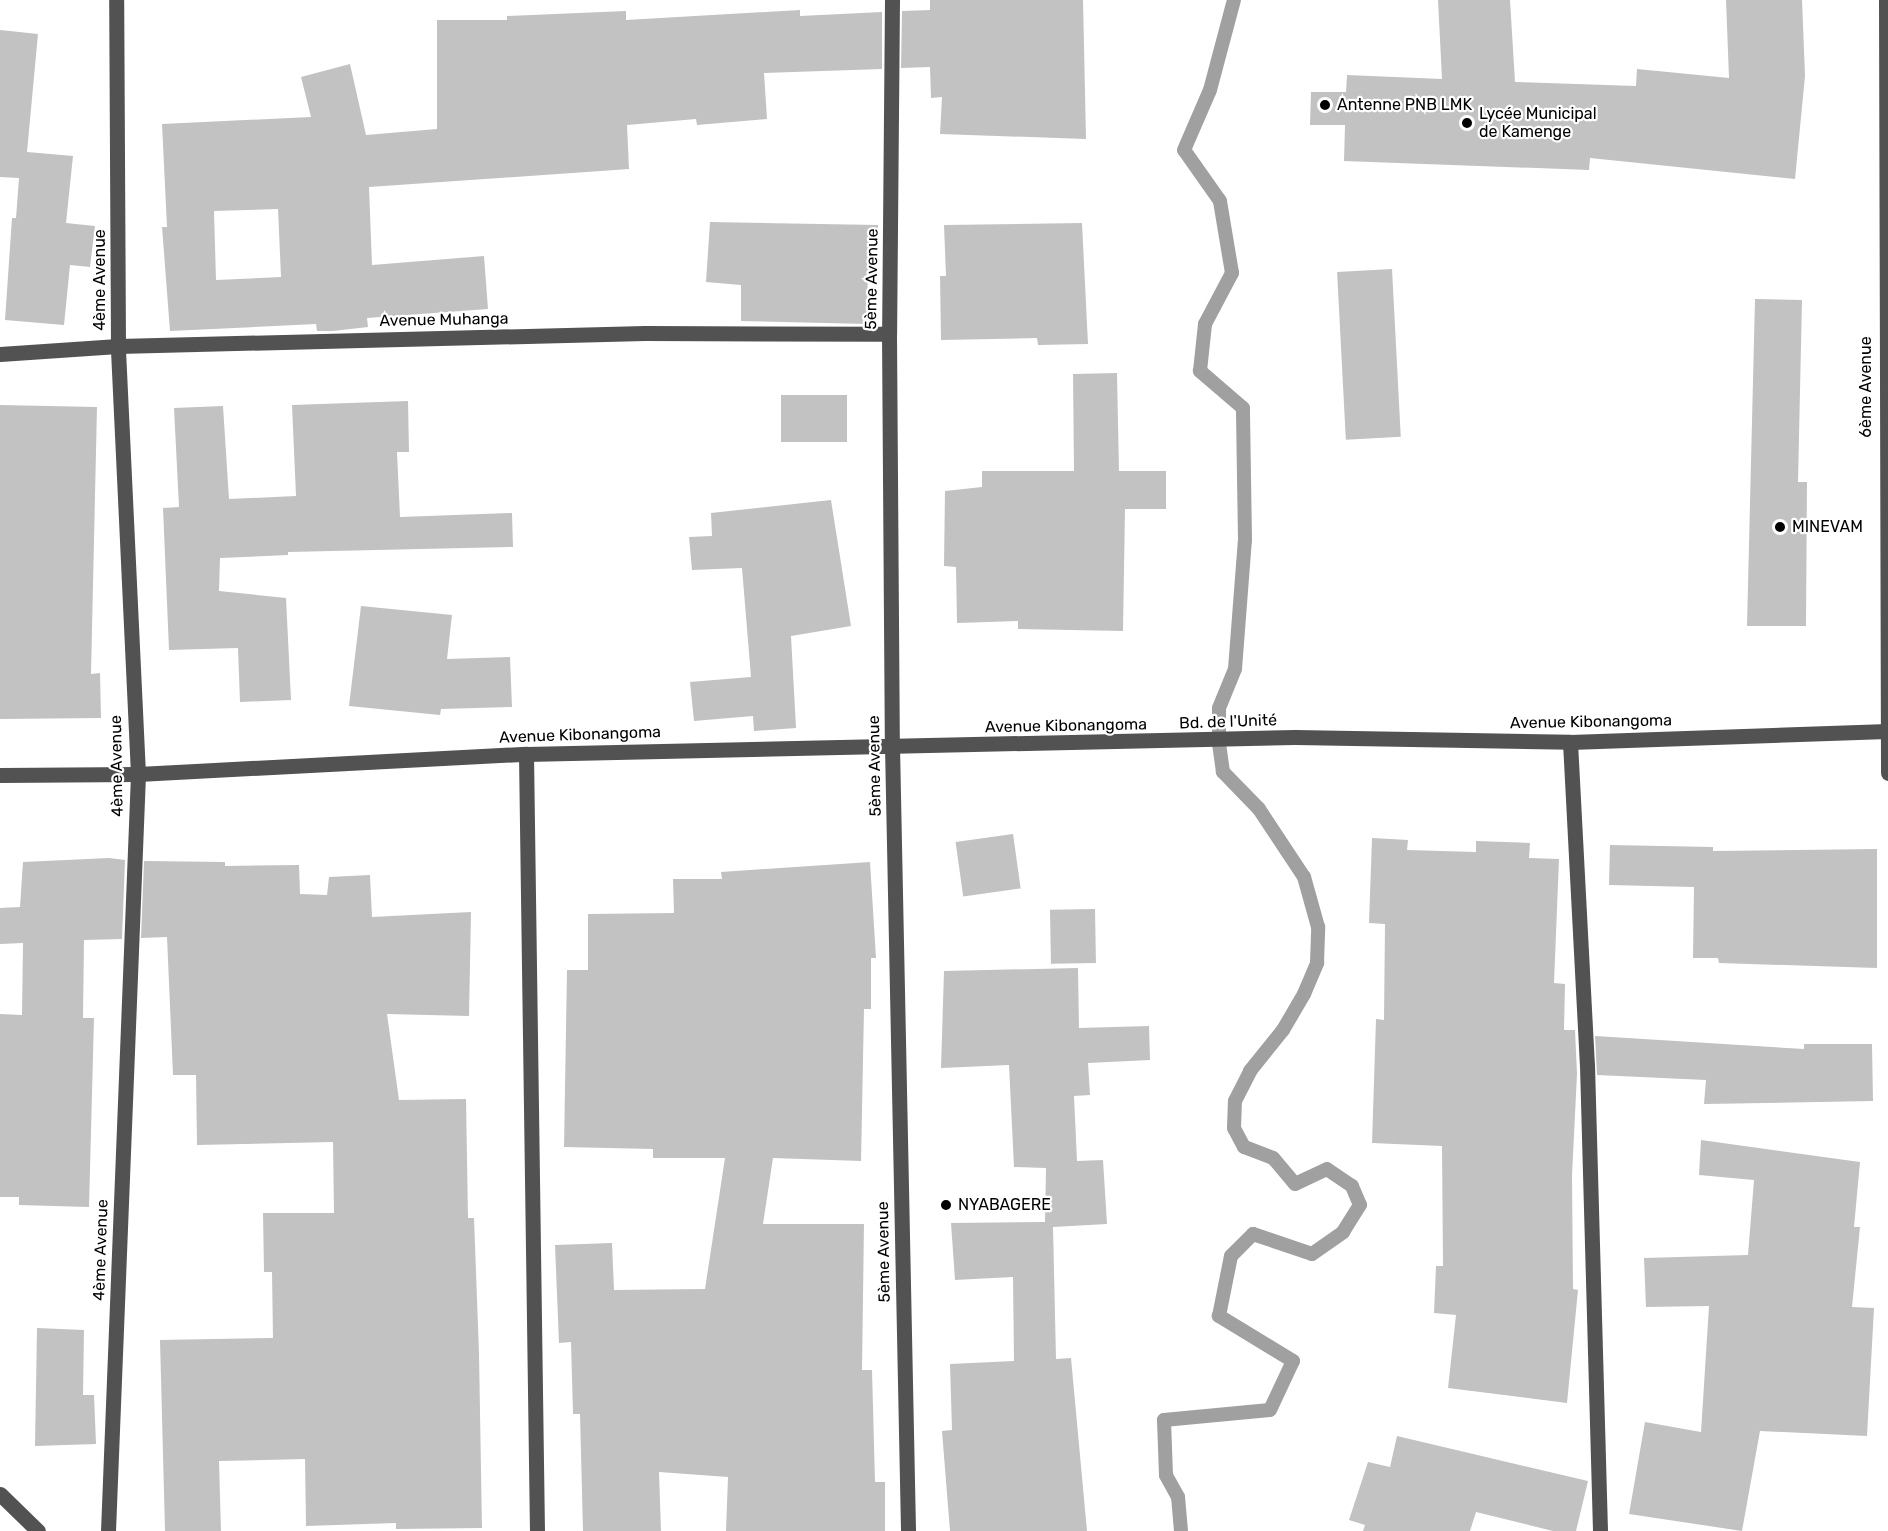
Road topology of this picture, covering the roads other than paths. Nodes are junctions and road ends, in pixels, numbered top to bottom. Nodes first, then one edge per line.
1 (116, 0) edge
2 (892, 0) edge
3 (1886, 0) edge
4 (1886, 325) edge
5 (889, 334) junction
6 (118, 346) junction
7 (0, 354) edge
8 (1887, 731) edge
9 (1294, 737) joint
10 (1162, 742) joint
11 (1570, 742) junction
12 (892, 746) junction
13 (526, 754) junction
14 (1888, 773) edge
15 (138, 774) junction
16 (0, 775) edge
17 (0, 1494) edge
18 (38, 1531) edge
19 (108, 1531) edge
20 (537, 1531) edge
21 (908, 1531) edge
22 (1600, 1531) edge

1 - 6 street, 4ème Avenue
2 - 5 street, 5ème Avenue
3 - 4 street, 6ème Avenue
4 - 8 street, 6ème Avenue
5 - 6 street, Avenue Muhanga
5 - 12 street, 5ème Avenue
6 - 7 street, Avenue Muhanga
6 - 15 street, 4ème Avenue
8 - 11 street, Avenue Kibonangoma
8 - 14 street, 6ème Avenue
9 - 10 street, Bd. de l'Unité
9 - 11 street, Avenue Kibonangoma
10 - 12 street, Avenue Kibonangoma
11 - 22 street
12 - 13 street, Avenue Kibonangoma
12 - 21 street, 5ème Avenue
13 - 15 street, Avenue Kibonangoma
13 - 20 street
15 - 16 street, Avenue Kibonangoma
15 - 19 street, 4ème Avenue
17 - 18 street

